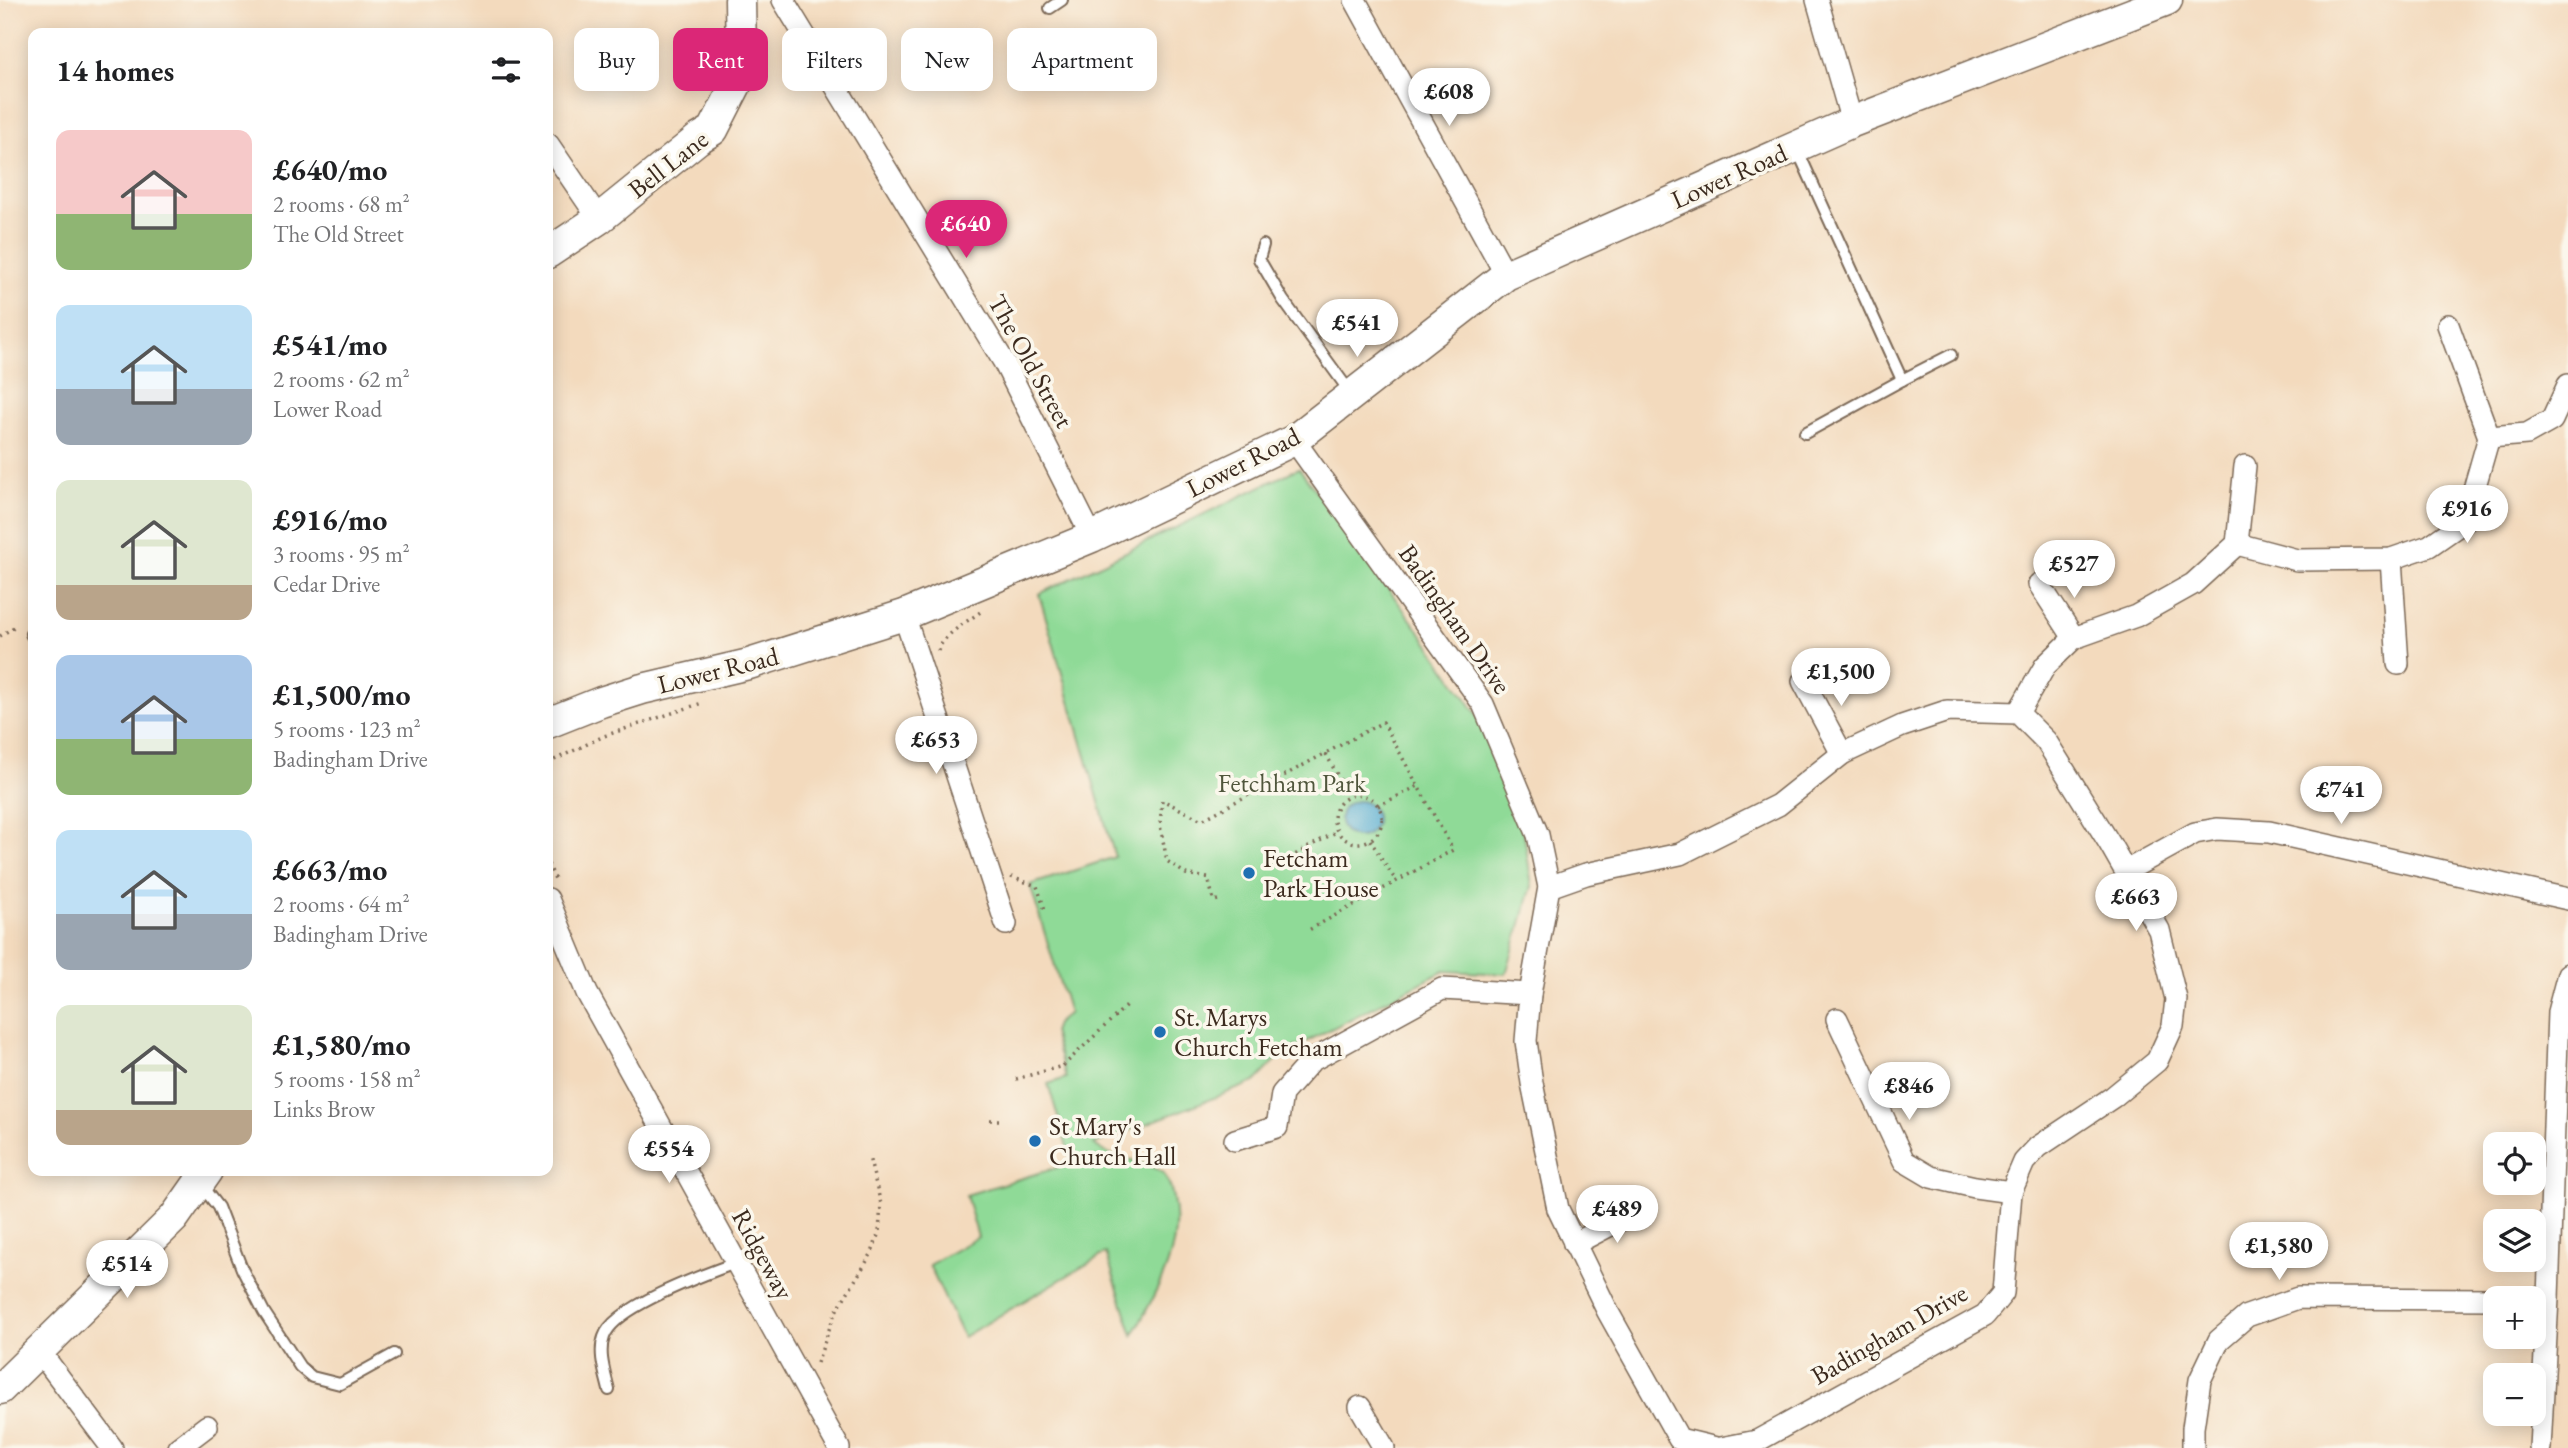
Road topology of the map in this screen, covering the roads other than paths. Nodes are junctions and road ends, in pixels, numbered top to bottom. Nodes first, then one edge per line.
1 (740, 0) edge
2 (1062, 0) edge
3 (1355, 0) edge
4 (1817, 0) edge
5 (2167, 0) edge
6 (787, 7) edge
7 (1050, 8) dead end
8 (1852, 122) junction
9 (1796, 146) junction
10 (553, 151) edge
11 (599, 219) junction
12 (1263, 245) dead end
13 (553, 250) edge
14 (1506, 275) junction
15 (2448, 325) dead end
16 (1951, 355) dead end
17 (1902, 380) junction
18 (2568, 386) edge
19 (1352, 395) junction
20 (1805, 433) dead end
21 (2489, 437) junction
22 (1294, 440) junction
23 (2245, 466) dead end
24 (1092, 537) junction
25 (2237, 544) junction
26 (2391, 559) junction
27 (2039, 584) dead end
28 (904, 615) junction
29 (2074, 638) junction
30 (2398, 664) dead end
31 (1803, 681) dead end
32 (2018, 713) junction
33 (553, 721) edge
34 (1842, 754) junction
35 (2126, 871) junction
36 (1549, 887) junction
37 (2568, 899) edge
38 (553, 911) edge
39 (1006, 924) dead end
40 (2568, 974) edge
41 (1530, 993) junction
42 (1837, 1019) dead end
43 (1235, 1140) dead end
44 (203, 1177) edge
45 (2560, 1184) edge
46 (2011, 1192) junction
47 (1641, 1209) dead end
48 (1574, 1244) junction
49 (738, 1262) junction
50 (2548, 1298) joint
51 (2483, 1299) edge
52 (40, 1352) junction
53 (394, 1354) dead end
54 (0, 1389) edge
55 (609, 1390) dead end
56 (1360, 1407) dead end
57 (207, 1426) dead end
58 (1676, 1443) edge
59 (112, 1448) edge
60 (178, 1448) edge
61 (839, 1448) edge
62 (1384, 1448) edge
63 (1716, 1448) edge
64 (1721, 1448) edge
65 (2193, 1448) edge
66 (2540, 1448) edge

1 - 11 street, Bell Lane
2 - 7 lane
3 - 14 street
4 - 8 street
5 - 8 street, Lower Road
6 - 24 street, The Old Street
8 - 9 street, Lower Road
9 - 14 street, Lower Road
9 - 17 lane
10 - 11 street
11 - 13 street, Bell Lane
12 - 19 lane
14 - 19 street, Lower Road
15 - 21 street
16 - 17 lane
17 - 20 lane
18 - 21 street
19 - 22 street, Lower Road
21 - 26 street
22 - 24 street, Lower Road
22 - 36 street, Badingham Drive
23 - 25 street
24 - 28 street, Lower Road
25 - 26 street
25 - 29 street
26 - 30 street
27 - 29 street
28 - 33 street, Lower Road
28 - 39 street
29 - 32 street
31 - 34 street
32 - 34 street
32 - 35 street, Badingham Drive
34 - 36 street
35 - 37 street
35 - 46 street, Badingham Drive
36 - 41 street, Badingham Drive
38 - 49 street, Ridgeway
40 - 45 street
41 - 43 street
41 - 48 street, Badingham Drive
42 - 46 street
44 - 52 street
44 - 53 lane
45 - 50 street
46 - 64 street, Badingham Drive
47 - 48 street
48 - 58 street, Badingham Drive
49 - 55 lane
49 - 61 street, Ridgeway
50 - 66 street
51 - 65 street
52 - 54 street
52 - 59 street
56 - 62 street
57 - 60 street
58 - 63 street, Badingham Drive

